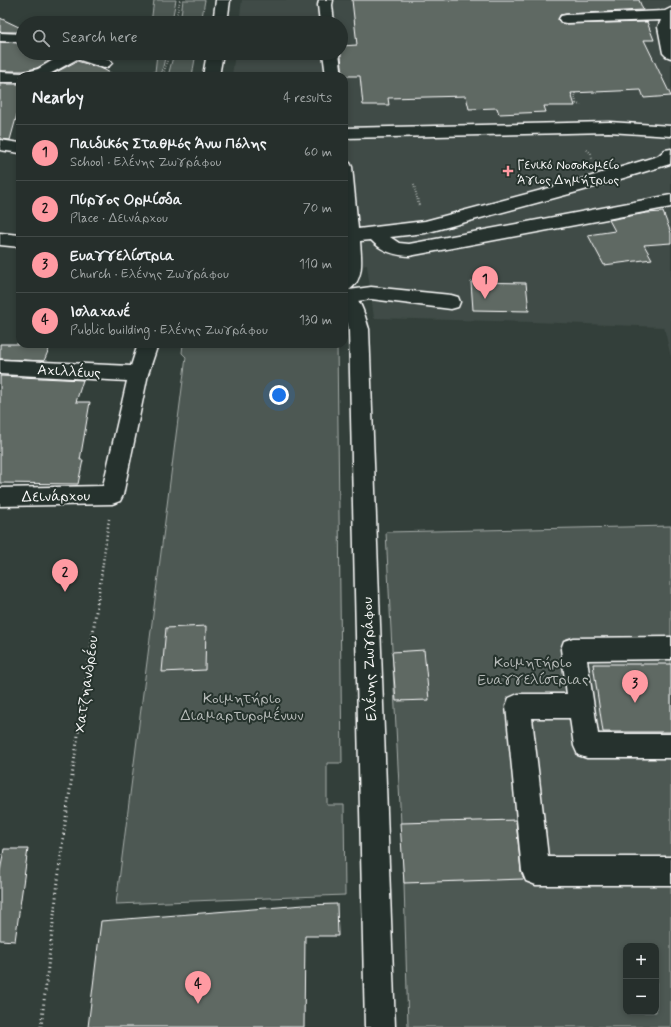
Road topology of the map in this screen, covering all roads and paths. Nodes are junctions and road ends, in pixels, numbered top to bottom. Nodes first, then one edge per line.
1 (180, 0) edge
2 (223, 0) edge
3 (326, 0) edge
4 (670, 13) edge
5 (177, 16) edge
6 (221, 16) edge
7 (326, 16) edge
8 (566, 19) dead end
9 (0, 37) edge
10 (16, 38) edge
11 (671, 53) edge
12 (64, 60) edge
13 (96, 60) edge
14 (167, 60) edge
15 (214, 60) edge
16 (332, 60) edge
17 (104, 63) dead end
18 (43, 72) edge
19 (164, 72) edge
20 (212, 72) edge
21 (333, 72) edge
22 (0, 77) edge
23 (16, 77) edge
24 (575, 93) dead end
25 (576, 104) dead end
26 (671, 132) edge
27 (348, 133) edge
28 (0, 145) edge
29 (16, 147) edge
30 (584, 147) dead end
31 (671, 154) edge
32 (593, 164) dead end
33 (414, 185) dead end
34 (415, 189) dead end
35 (348, 202) edge
36 (671, 202) edge
37 (375, 234) junction
38 (352, 236) junction
39 (0, 239) edge
40 (16, 241) edge
41 (348, 284) edge
42 (348, 293) edge
43 (348, 298) edge
44 (451, 302) dead end
45 (147, 348) edge
46 (0, 367) edge
47 (138, 374) junction
48 (112, 495) junction
49 (0, 497) edge
50 (671, 648) edge
51 (582, 706) junction
52 (671, 746) edge
53 (671, 871) edge
54 (41, 1027) edge
55 (380, 1027) edge

1 - 5 path
2 - 6 main road
3 - 7 main road
4 - 8 main road
4 - 11 main road
9 - 10 main road
12 - 18 main road
13 - 17 main road
14 - 19 path
15 - 20 main road
16 - 21 main road
22 - 23 main road
24 - 25 path
26 - 27 main road
28 - 29 main road
30 - 32 path
31 - 37 main road
33 - 34 path
35 - 38 main road
36 - 37 main road
37 - 38 main road
38 - 41 main road
39 - 40 main road
42 - 44 main road
43 - 55 main road, Ελένης Ζωγράφου
45 - 47 main road
46 - 47 main road, Αχιλλέως
47 - 48 main road
48 - 49 main road, Δεινάρχου
48 - 54 path, Χατζηανδρέου
50 - 51 main road
51 - 52 main road
51 - 53 main road

